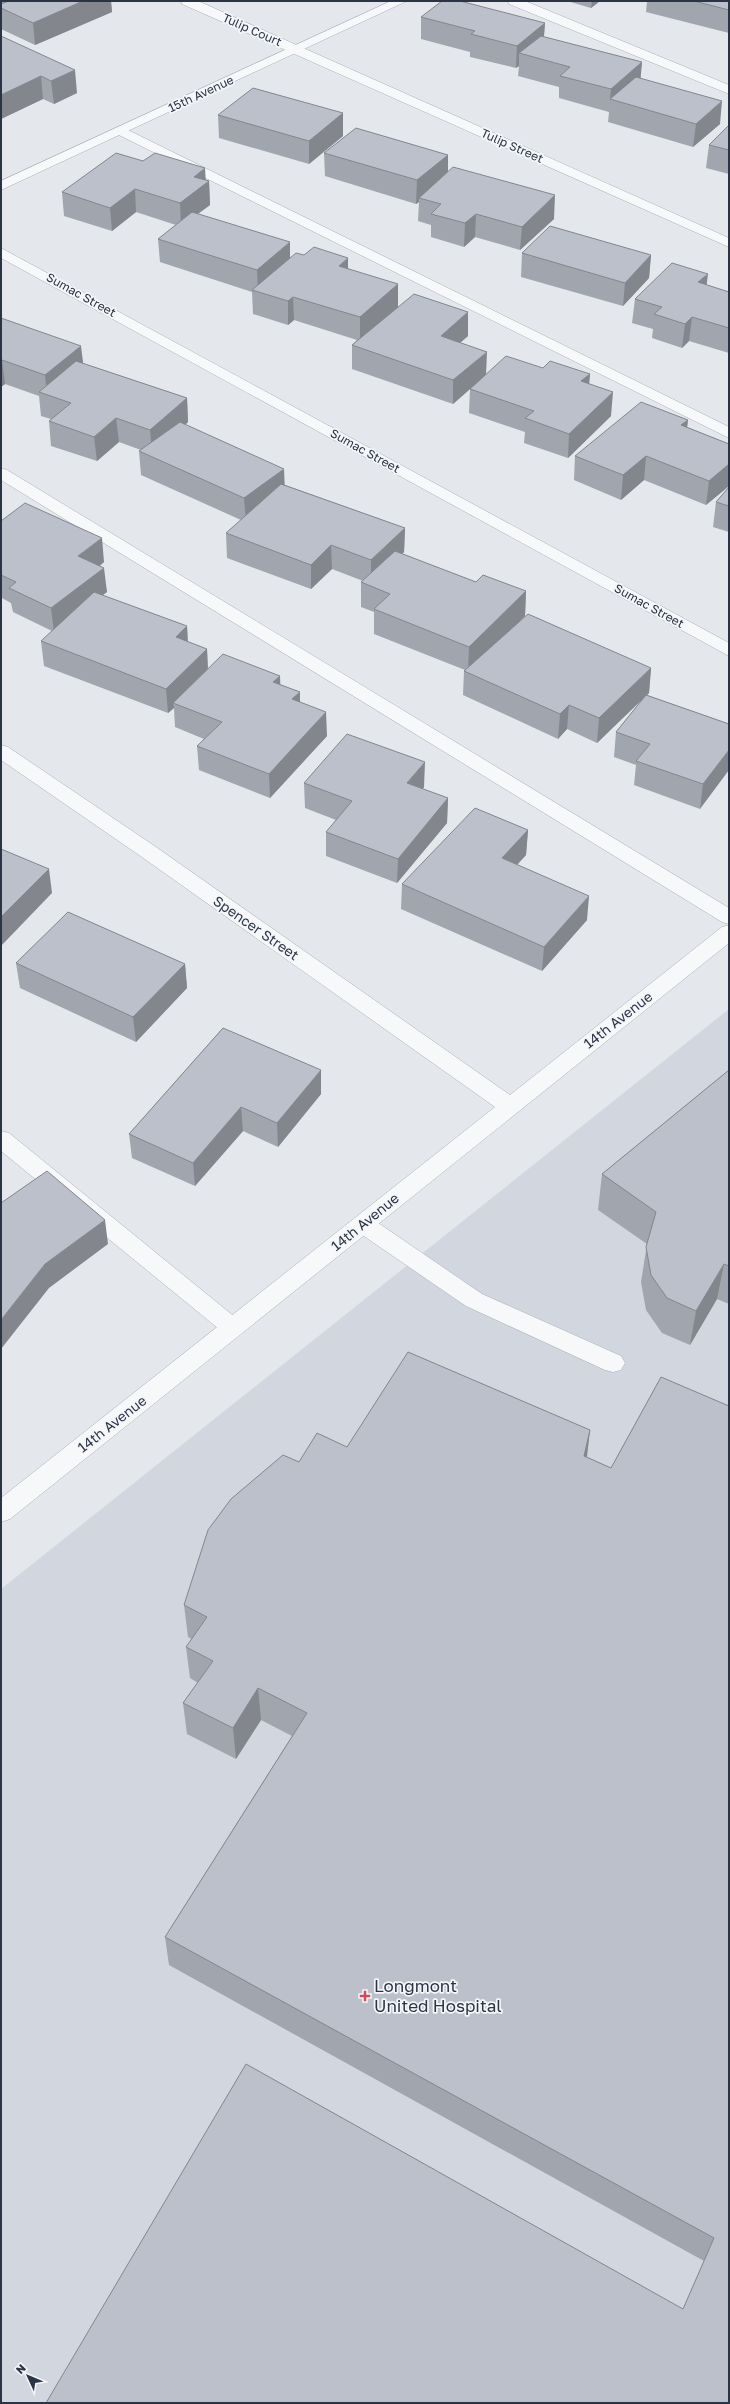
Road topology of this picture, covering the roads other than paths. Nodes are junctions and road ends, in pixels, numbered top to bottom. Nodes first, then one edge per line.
1 (187, 1) edge
2 (401, 1) edge
3 (514, 1) edge
4 (296, 50) junction
5 (729, 90) edge
6 (122, 131) junction
7 (1, 186) edge
8 (729, 243) edge
9 (1, 252) edge
10 (729, 433) edge
11 (1, 473) edge
12 (729, 650) edge
13 (1, 751) edge
14 (729, 917) edge
15 (729, 932) edge
16 (510, 1106) junction
17 (1, 1139) edge
18 (363, 1224) junction
19 (233, 1328) junction
20 (613, 1363) dead end
21 (1, 1512) edge

1 - 4 street, Tulip Court
2 - 4 street, 15th Avenue
3 - 5 street
4 - 6 street, 15th Avenue
4 - 8 street, Tulip Street
6 - 7 street, 15th Avenue
6 - 10 street
9 - 12 street, Sumac Street
11 - 14 street
13 - 16 street, Spencer Street
15 - 16 street, 14th Avenue
16 - 18 street, 14th Avenue
17 - 19 street
18 - 19 street, 14th Avenue
18 - 20 street
19 - 21 street, 14th Avenue

